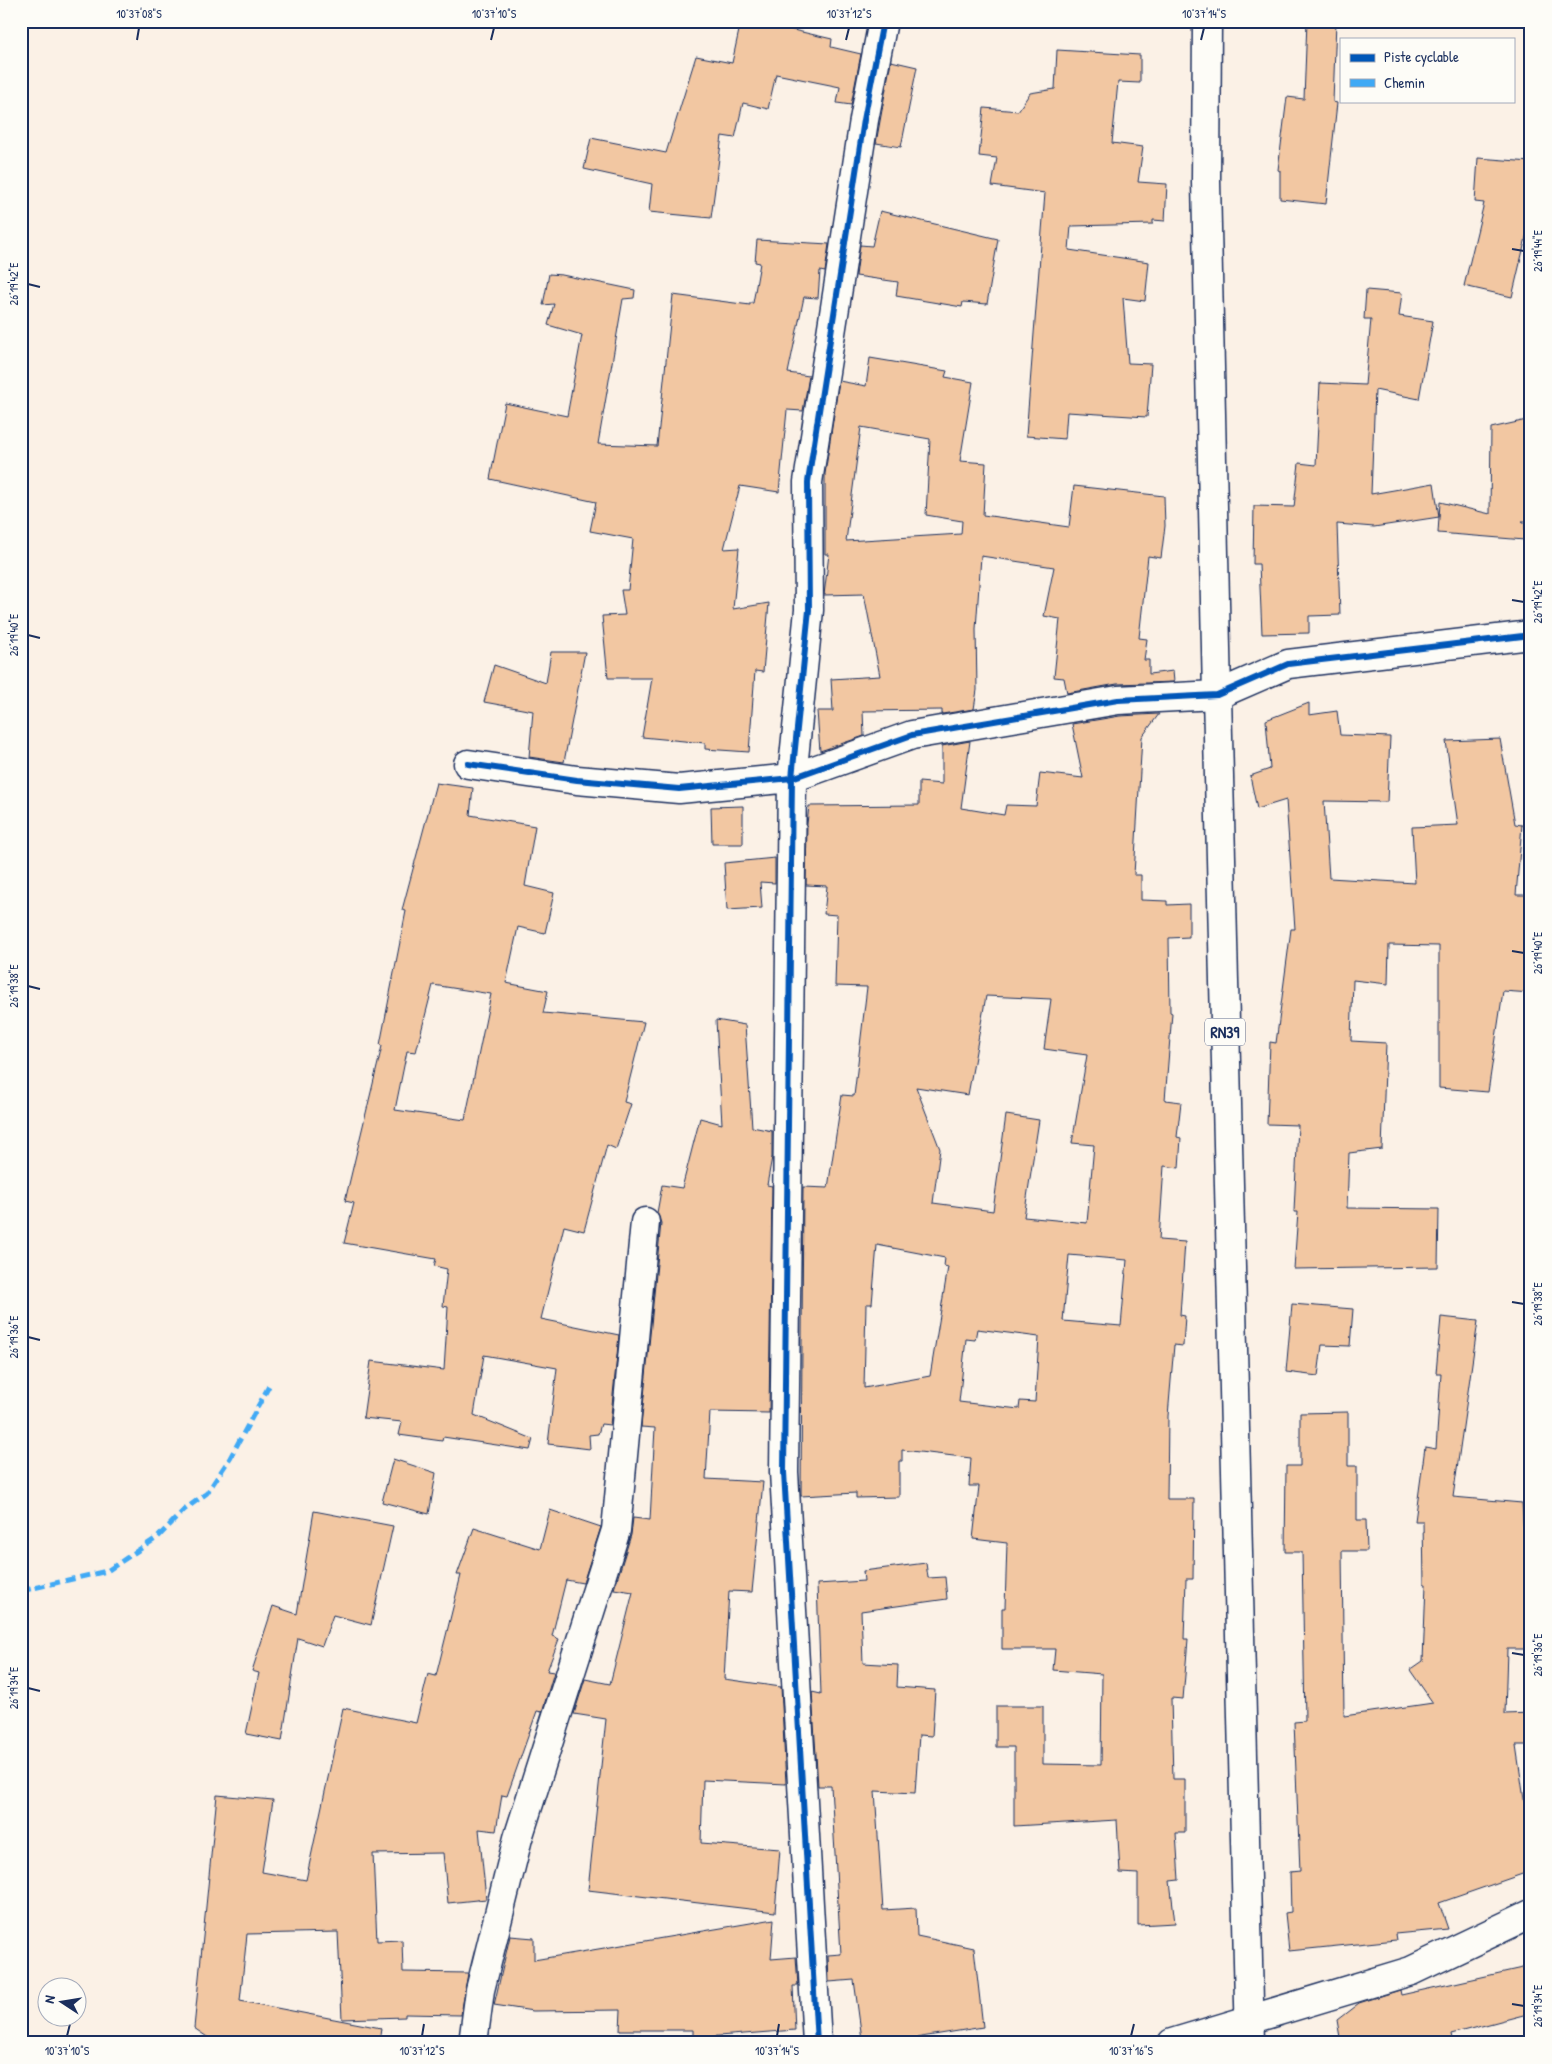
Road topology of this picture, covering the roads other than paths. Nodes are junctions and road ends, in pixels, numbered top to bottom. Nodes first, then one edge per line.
1 (883, 21) edge
2 (1207, 21) edge
3 (1531, 635) edge
4 (1217, 695) junction
5 (468, 764) dead end
6 (792, 778) junction
7 (645, 1222) dead end
8 (1531, 1914) edge
9 (1250, 2032) edge
10 (473, 2043) edge
11 (817, 2043) edge
12 (1172, 2043) edge

1 - 6 main road
2 - 4 main road, RN39
3 - 4 main road
4 - 6 main road
4 - 9 main road, RN39
5 - 6 main road
6 - 11 main road
7 - 10 main road
8 - 9 main road
9 - 12 main road

